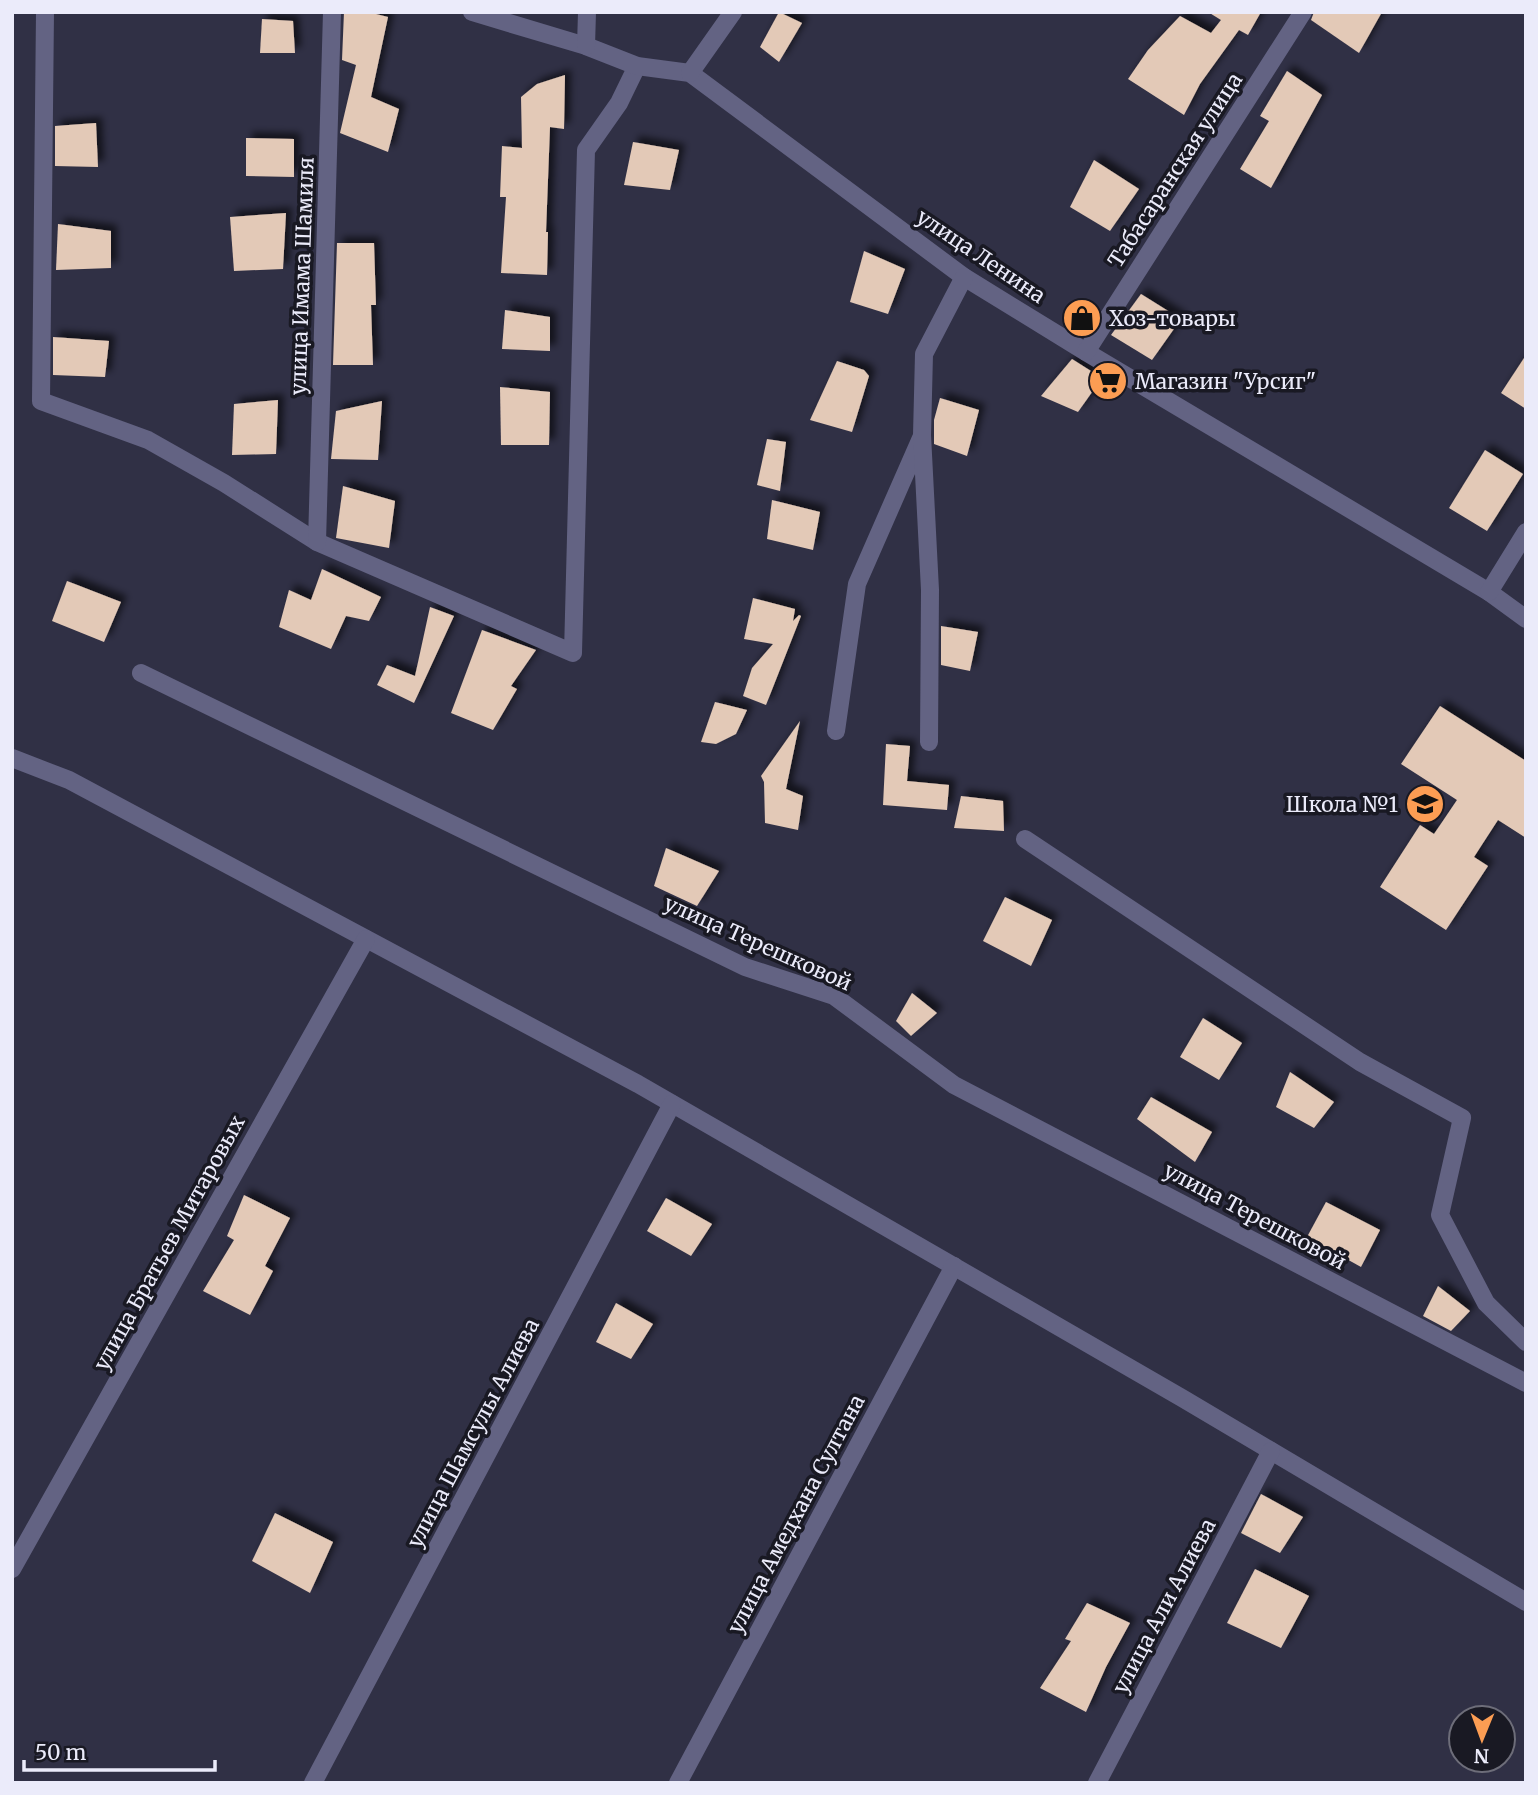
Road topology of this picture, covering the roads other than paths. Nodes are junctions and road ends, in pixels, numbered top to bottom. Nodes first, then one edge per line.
1 (45, 12) edge
2 (332, 12) edge
3 (472, 12) edge
4 (587, 12) edge
5 (733, 12) edge
6 (1303, 12) edge
7 (586, 46) junction
8 (638, 66) junction
9 (690, 73) junction
10 (964, 277) junction
11 (1086, 352) junction
12 (922, 435) junction
13 (1526, 532) edge
14 (317, 542) junction
15 (1489, 592) junction
16 (1526, 619) edge
17 (141, 673) dead end
18 (836, 731) dead end
19 (929, 743) dead end
20 (12, 758) edge
21 (1026, 839) dead end
22 (366, 939) junction
23 (672, 1104) junction
24 (954, 1266) junction
25 (1526, 1342) edge
26 (1526, 1384) edge
27 (1271, 1451) junction
28 (12, 1569) edge
29 (1526, 1602) edge
30 (313, 1783) edge
31 (678, 1783) edge
32 (1097, 1783) edge

1 - 14 street
2 - 14 street, улица Имама Шамиля
3 - 7 street, улица Ленина
4 - 7 street
5 - 9 street
6 - 11 street, Табасаранская улица
7 - 8 street, улица Ленина
8 - 9 street, улица Ленина
8 - 14 street
9 - 10 street, улица Ленина
10 - 11 street, улица Ленина
10 - 12 street
11 - 15 street, улица Ленина
12 - 18 street
12 - 19 street
13 - 15 street
15 - 16 street, улица Ленина
17 - 26 street, улица Терешковой
20 - 22 street
21 - 25 street
22 - 23 street
22 - 28 street, улица Братьев Митаровых
23 - 24 street
23 - 30 street, улица Шамсулы Алиева
24 - 27 street
24 - 31 street, улица Амедхана Султана
27 - 29 street
27 - 32 street, улица Али Алиева

